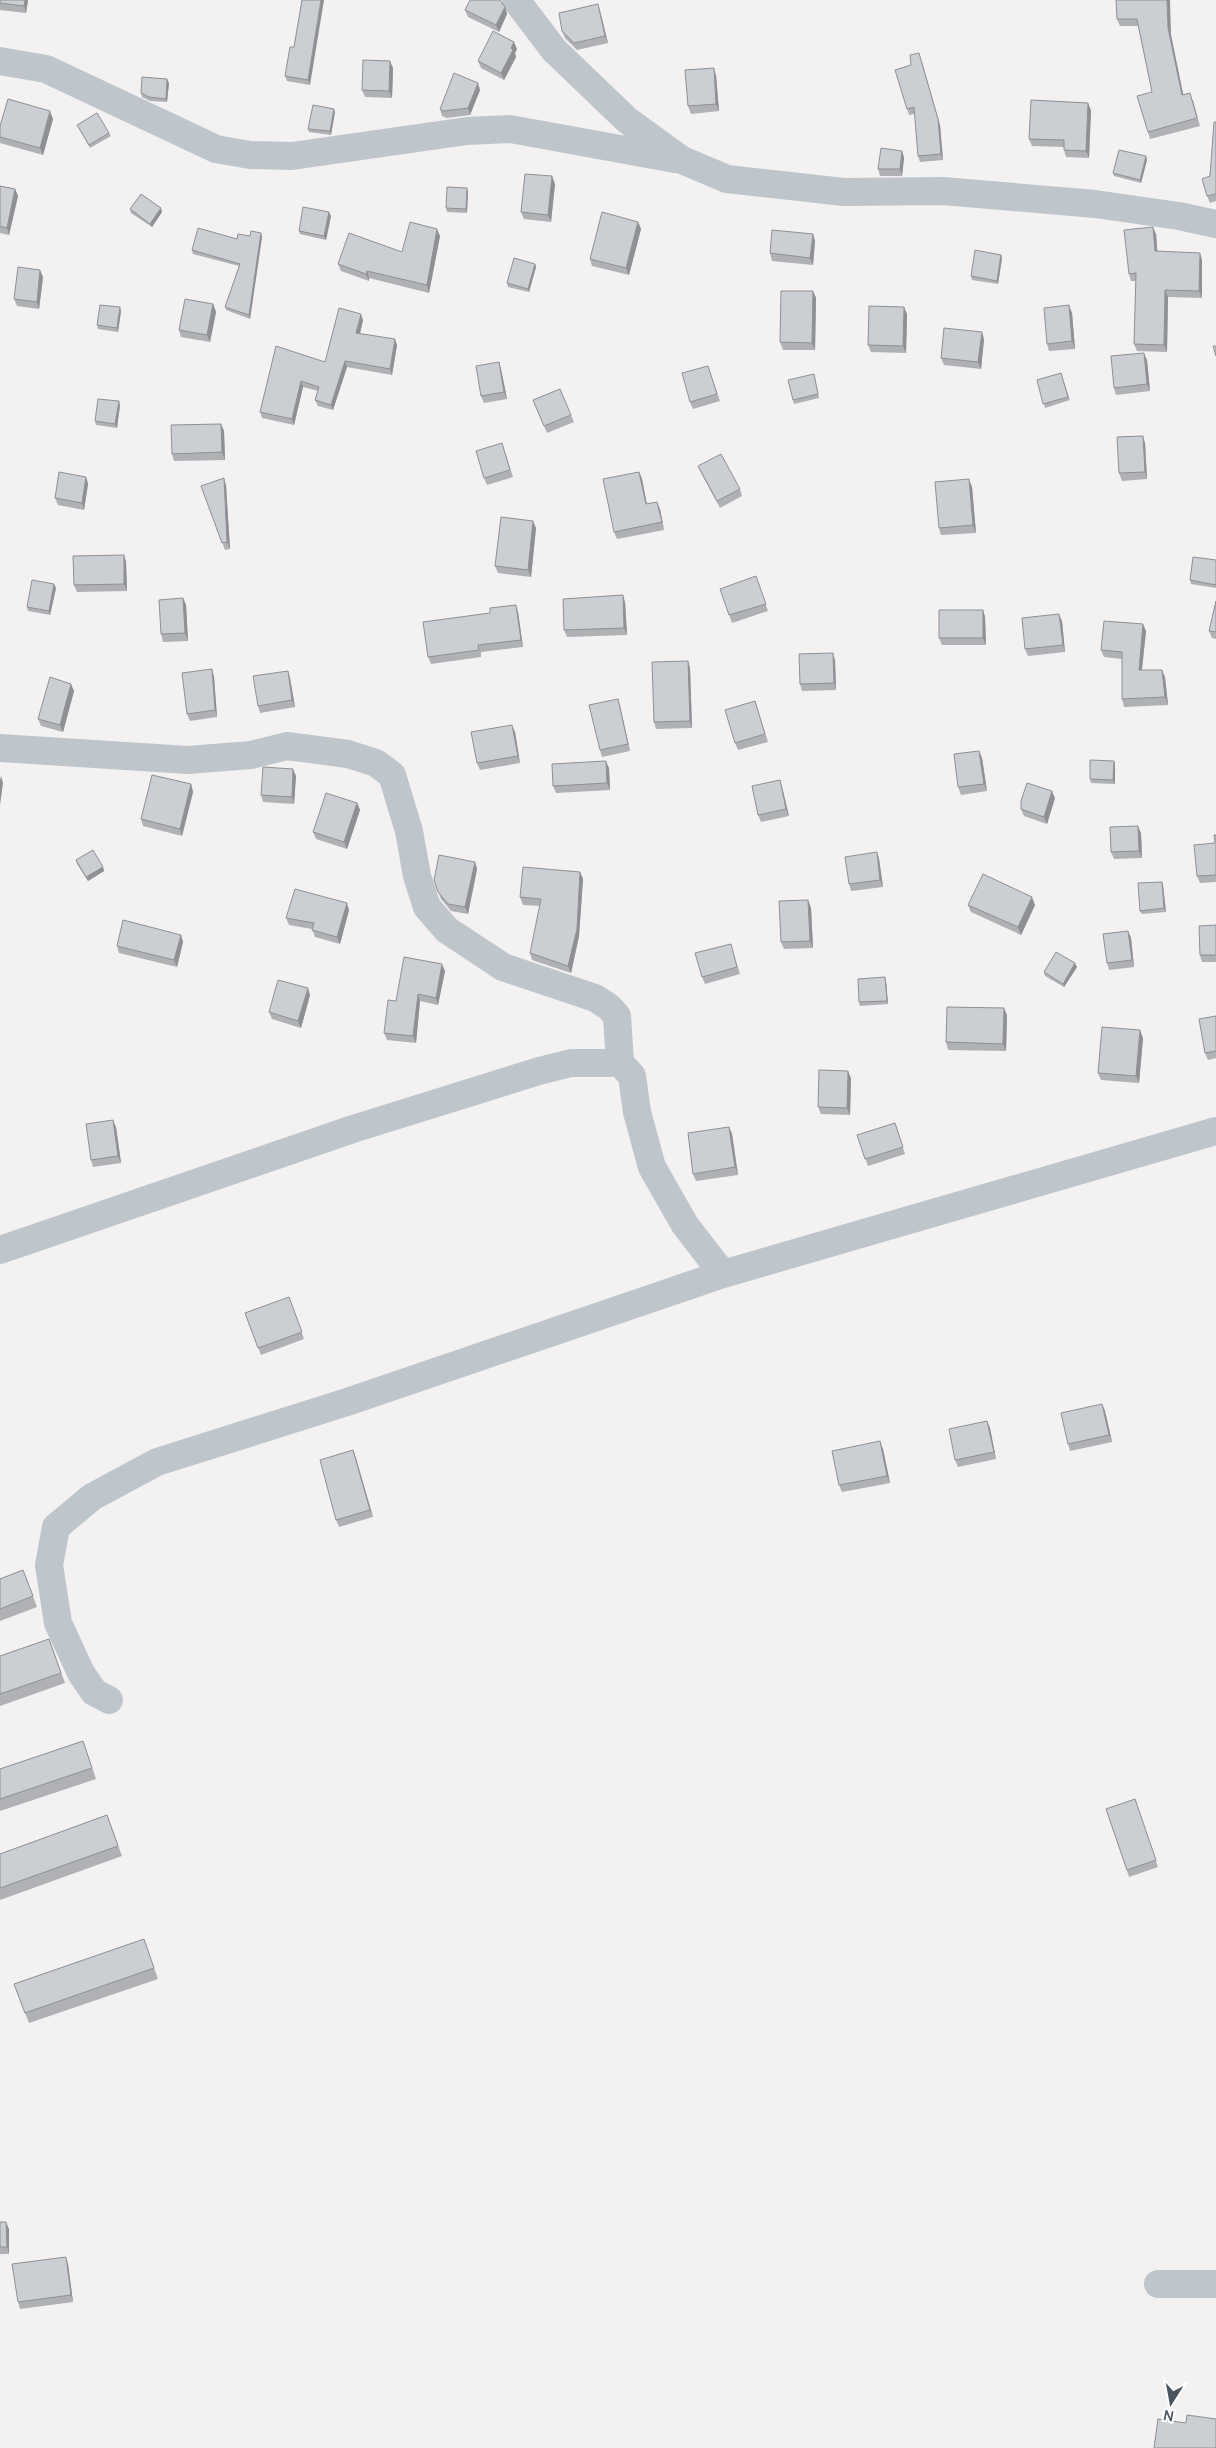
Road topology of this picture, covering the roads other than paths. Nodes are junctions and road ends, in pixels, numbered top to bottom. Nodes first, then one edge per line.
1 (516, 0) edge
2 (0, 61) edge
3 (682, 160) junction
4 (1216, 224) edge
5 (0, 748) edge
6 (620, 1063) junction
7 (1216, 1131) edge
8 (0, 1250) edge
9 (724, 1274) junction
10 (109, 1700) dead end
11 (1158, 2284) dead end
12 (1216, 2284) edge

1 - 3 street
2 - 3 street
3 - 4 street
5 - 6 street
6 - 8 street
6 - 9 street
7 - 9 street
9 - 10 street
11 - 12 street

